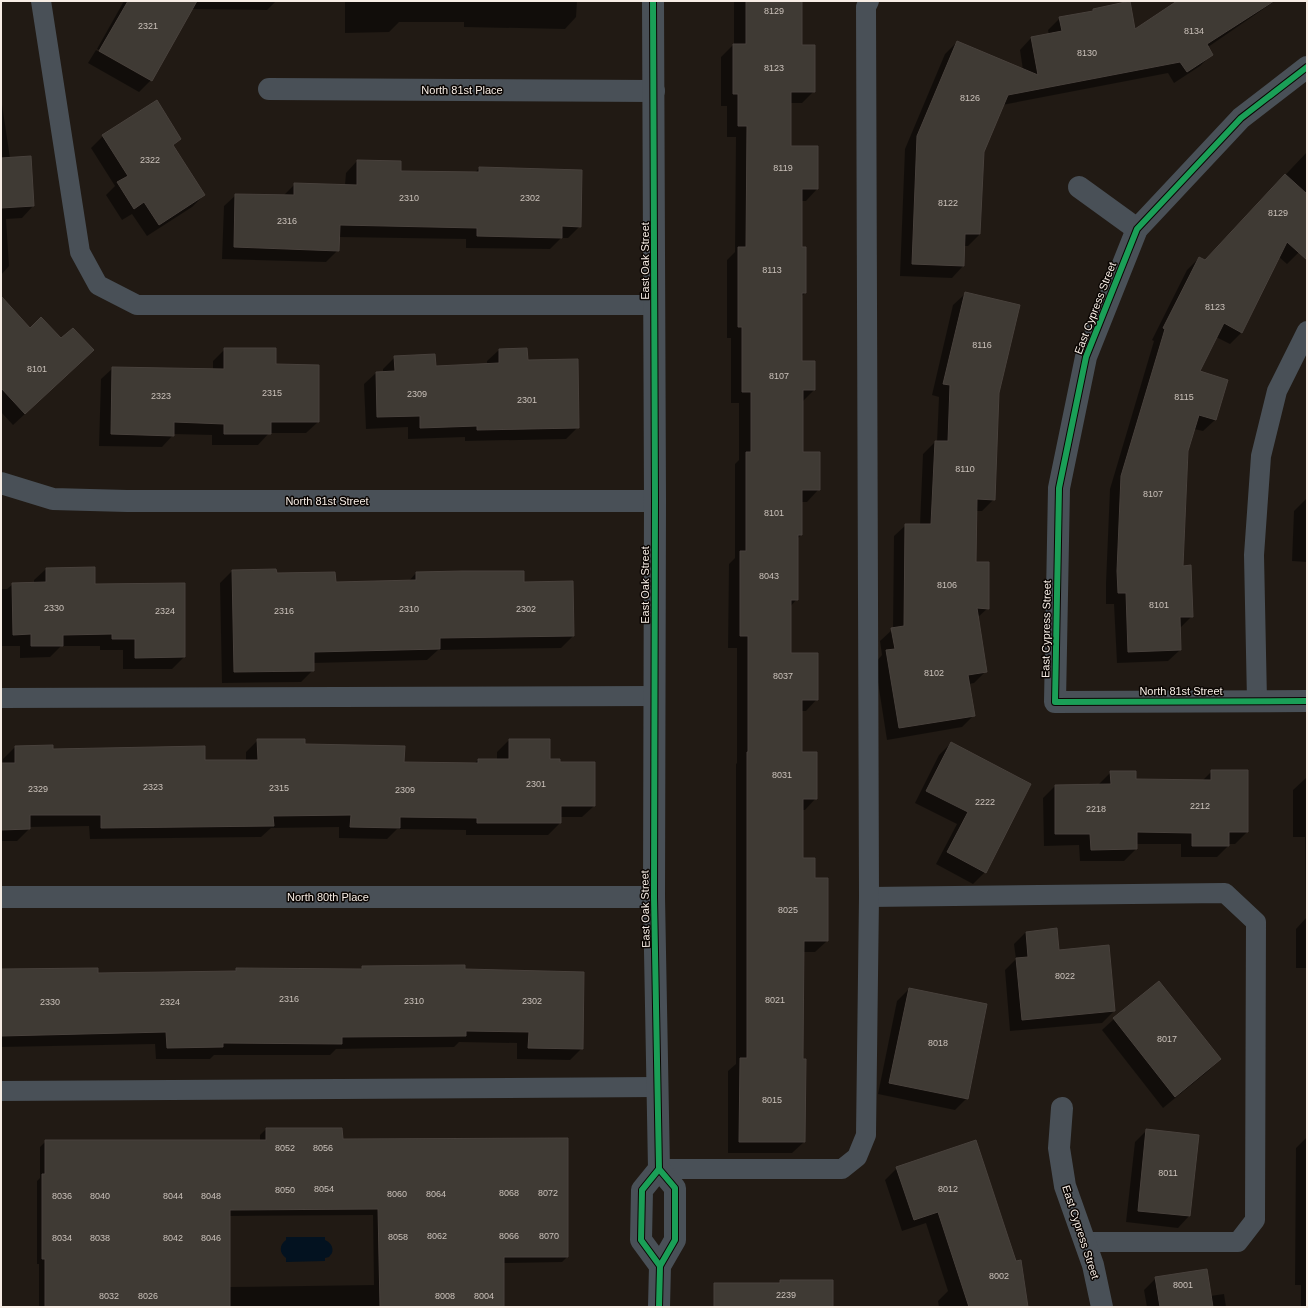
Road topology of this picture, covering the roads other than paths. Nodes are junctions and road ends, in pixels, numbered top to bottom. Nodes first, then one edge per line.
1 (41, 1) edge
2 (654, 1) edge
3 (869, 1) edge
4 (1307, 67) edge
5 (270, 89) dead end
6 (654, 91) junction
7 (1079, 187) dead end
8 (1137, 229) junction
9 (655, 306) junction
10 (1307, 331) edge
11 (1, 483) edge
12 (655, 501) junction
13 (654, 696) junction
14 (1, 698) edge
15 (1257, 701) junction
16 (1307, 701) edge
17 (1055, 702) joint
18 (1, 897) edge
19 (654, 897) junction
20 (869, 897) junction
21 (657, 1087) junction
22 (1, 1091) edge
23 (1062, 1108) dead end
24 (658, 1169) junction
25 (1085, 1242) junction
26 (660, 1266) junction
27 (658, 1307) edge
28 (1102, 1307) edge

1 - 9 lane
2 - 6 street, East Oak Street
3 - 20 lane
4 - 8 street, East Cypress Street
5 - 6 street, North 81st Place
6 - 9 street, East Oak Street
7 - 8 street
8 - 17 street, East Cypress Street
9 - 12 street, East Oak Street
10 - 15 lane
11 - 12 street, North 81st Street
12 - 13 street, East Oak Street
13 - 14 lane
13 - 19 street, East Oak Street
15 - 16 street, North 81st Street
15 - 17 street, North 81st Street
18 - 19 street, North 80th Place
19 - 21 street, East Oak Street
20 - 24 lane
20 - 25 lane
21 - 22 lane
21 - 24 street, East Oak Street
23 - 25 street, East Cypress Street
24 - 26 street
24 - 26 street
25 - 28 street, East Cypress Street
26 - 27 street

